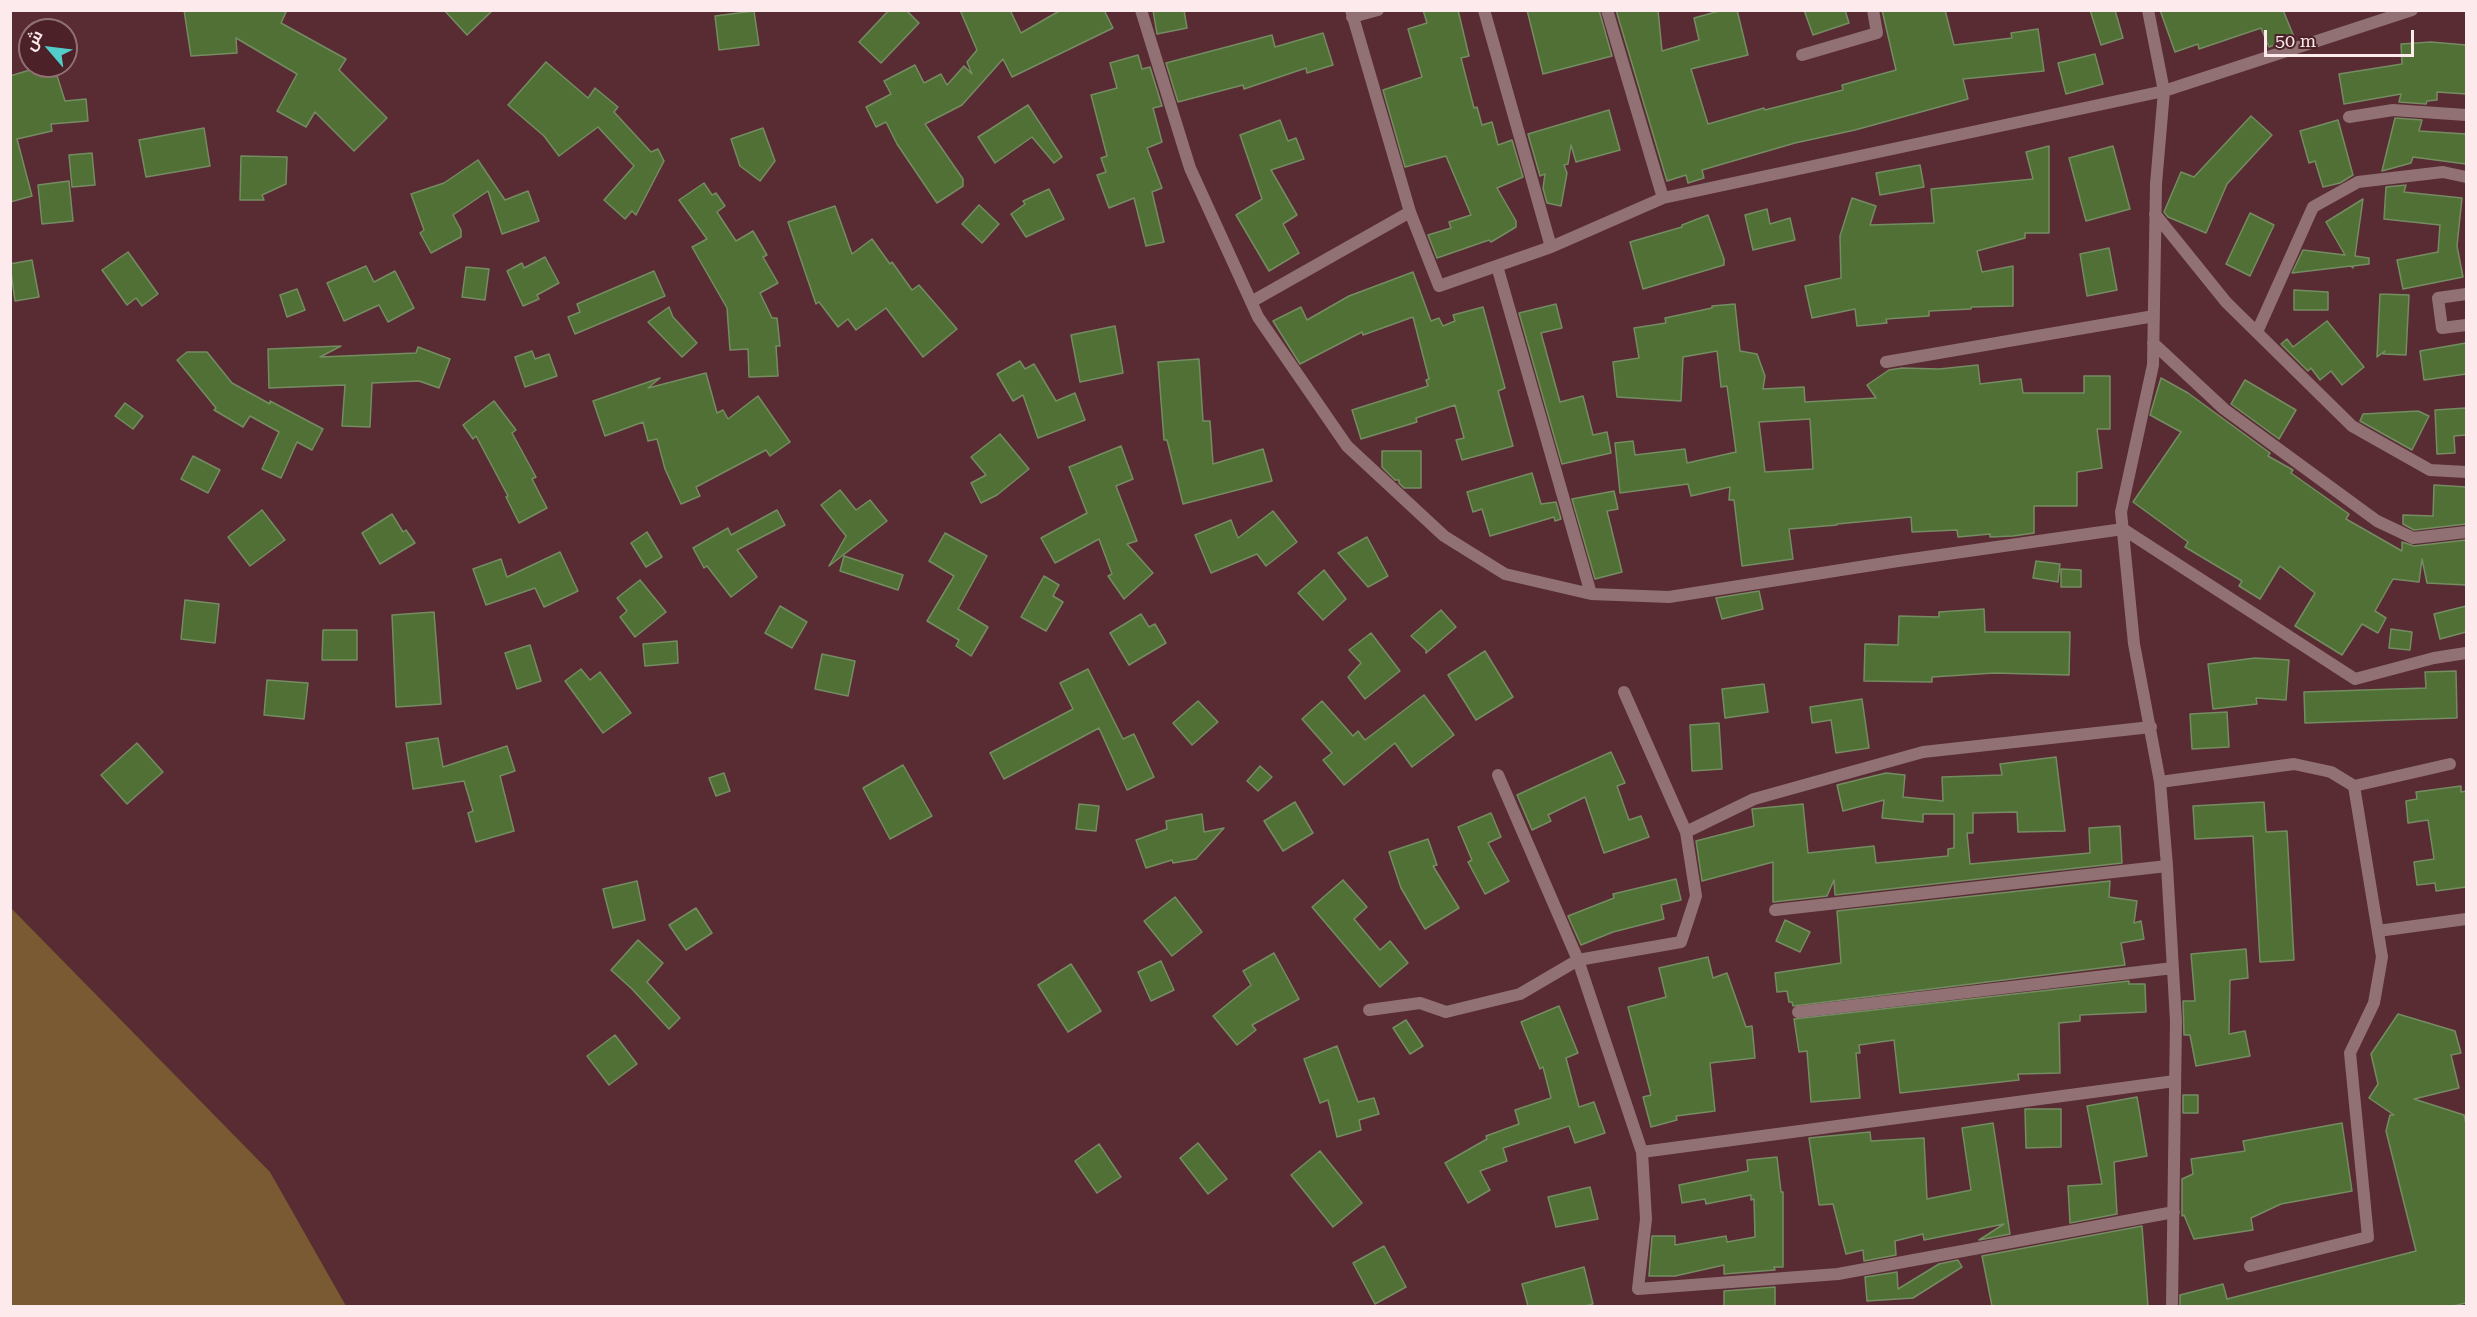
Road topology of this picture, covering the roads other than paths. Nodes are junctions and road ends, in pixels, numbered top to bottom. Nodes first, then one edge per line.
1 (1141, 10) edge
2 (1378, 10) edge
3 (1485, 10) edge
4 (1607, 10) edge
5 (1873, 10) edge
6 (2148, 10) edge
7 (2412, 10) edge
8 (1351, 14) edge
9 (1802, 55) dead end
10 (2164, 92) junction
11 (2466, 115) edge
12 (2349, 117) dead end
13 (2466, 177) edge
14 (1664, 198) junction
15 (1410, 212) junction
16 (2156, 213) junction
17 (1551, 247) junction
18 (1497, 266) junction
19 (2466, 294) edge
20 (1251, 302) junction
21 (2154, 316) junction
22 (2466, 326) edge
23 (2257, 332) junction
24 (2153, 343) junction
25 (1886, 362) dead end
26 (2466, 472) edge
27 (2123, 529) junction
28 (2466, 531) edge
29 (1591, 594) junction
30 (2466, 653) edge
31 (1624, 692) dead end
32 (2151, 727) junction
33 (2450, 764) dead end
34 (1498, 775) dead end
35 (2160, 782) junction
36 (2354, 786) junction
37 (1686, 832) junction
38 (2167, 866) junction
39 (1775, 910) dead end
40 (2466, 919) edge
41 (2378, 930) junction
42 (1578, 960) junction
43 (2173, 968) junction
44 (1369, 1010) dead end
45 (1798, 1012) dead end
46 (2175, 1081) junction
47 (1642, 1152) junction
48 (2174, 1212) junction
49 (2250, 1266) dead end
50 (2172, 1306) edge

1 - 20 street
2 - 8 street
3 - 17 street
4 - 14 street
5 - 9 street
6 - 10 street
7 - 10 street
8 - 15 street
10 - 14 street
10 - 16 street
11 - 12 street
13 - 23 street
14 - 17 street
15 - 18 street
15 - 20 street
16 - 21 street
16 - 23 street
17 - 18 street
18 - 29 street
19 - 22 street
20 - 29 street
21 - 24 street
21 - 25 street
23 - 26 street
24 - 27 street
24 - 28 street
27 - 29 street
27 - 30 street
27 - 32 street
31 - 37 street
32 - 35 street
32 - 37 street
33 - 36 street
34 - 42 street
35 - 36 street
35 - 38 street
36 - 41 street
37 - 42 street
38 - 39 street
38 - 43 street
40 - 41 street
41 - 49 street
42 - 44 street
42 - 47 street
43 - 45 street
43 - 46 street
46 - 47 street
46 - 48 street
47 - 48 street
48 - 50 street

